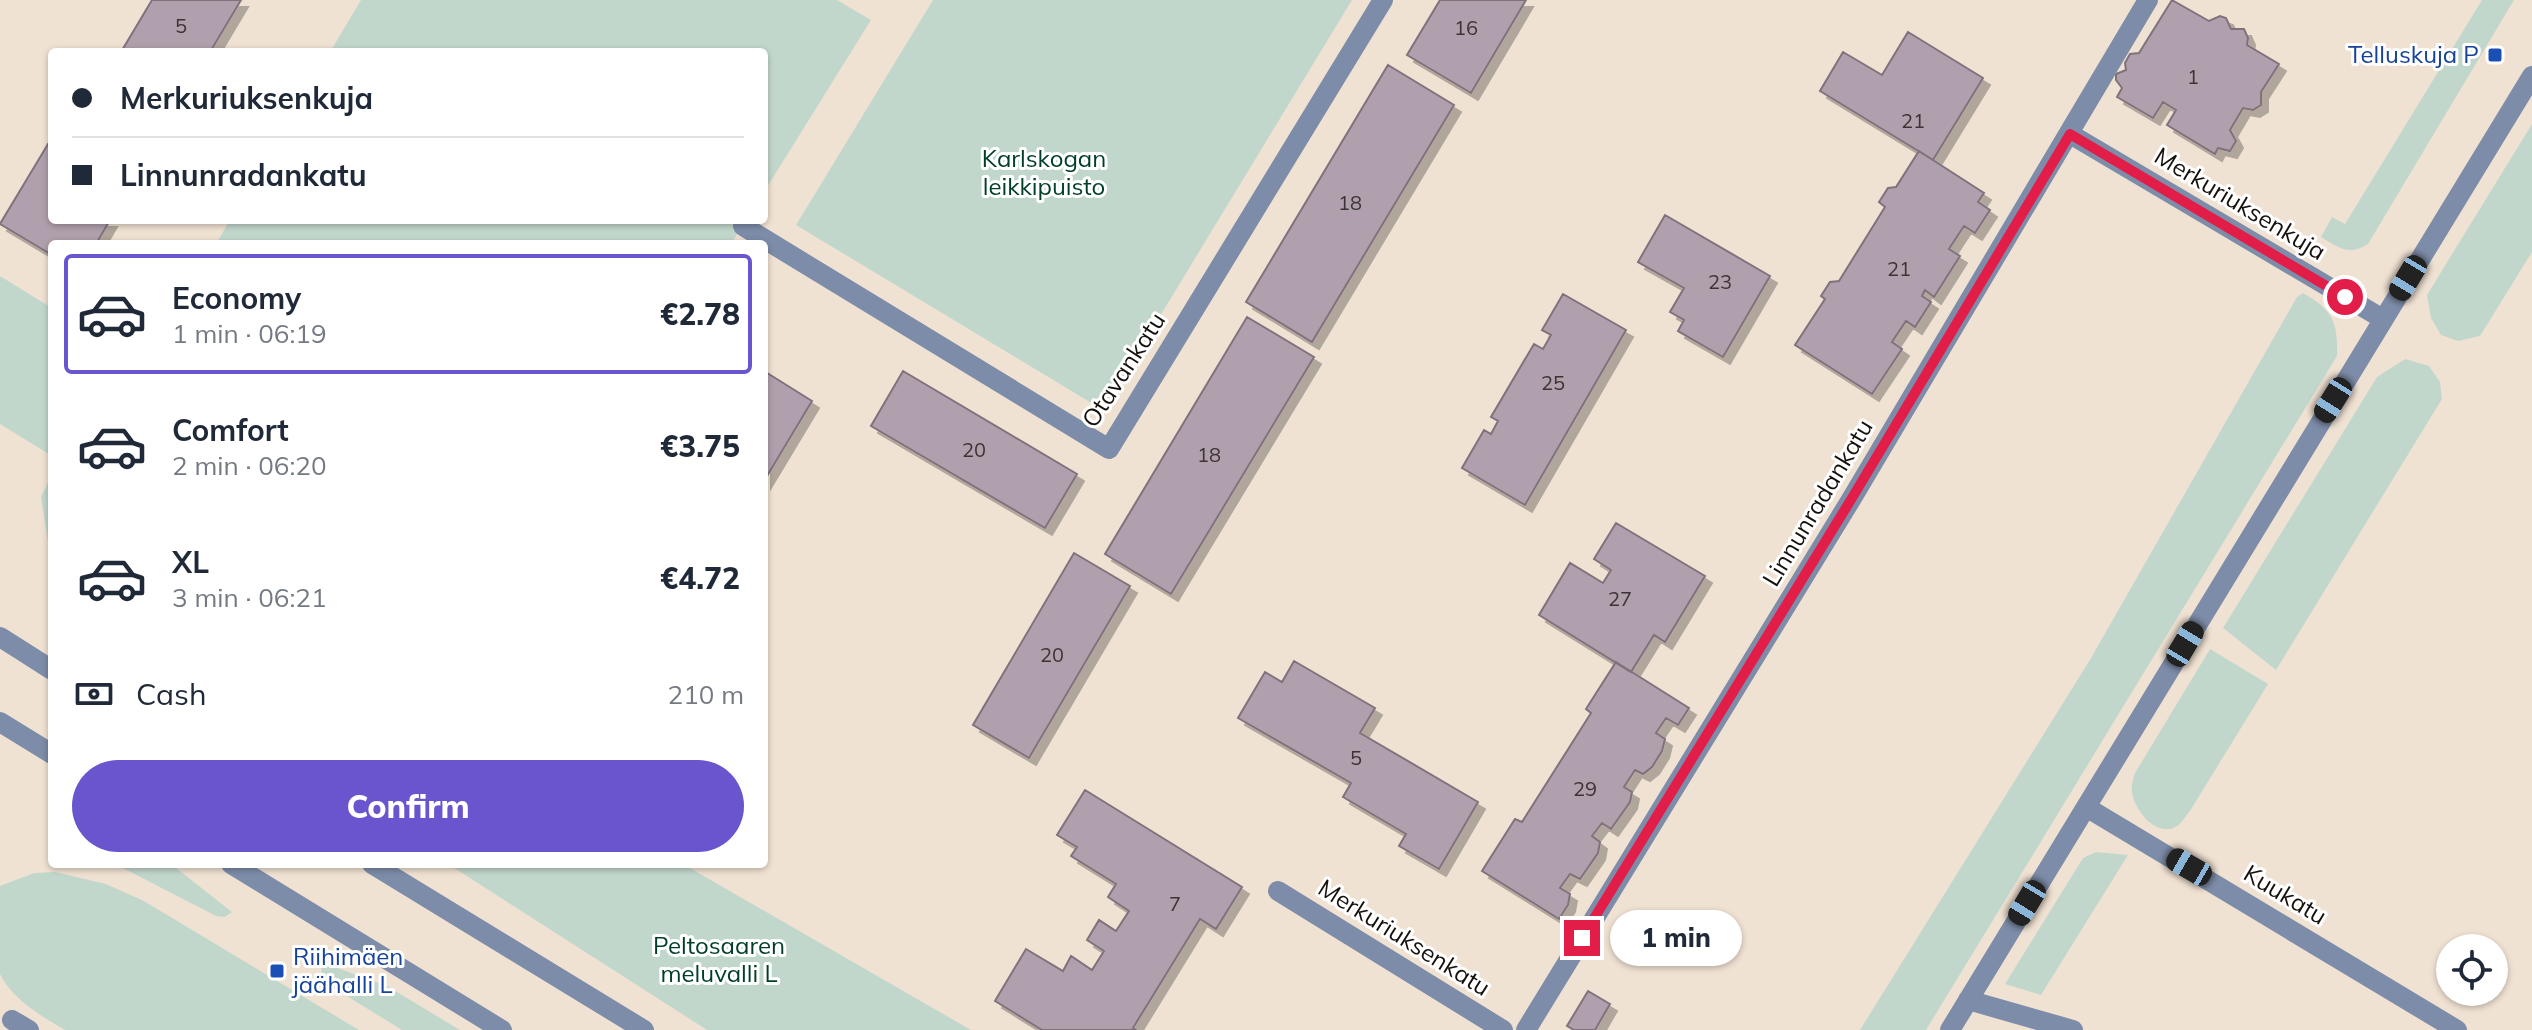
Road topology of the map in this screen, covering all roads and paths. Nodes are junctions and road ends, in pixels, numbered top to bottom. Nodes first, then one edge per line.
1 (1383, 0) edge
2 (2148, 0) edge
3 (2532, 76) edge
4 (2070, 134) junction
5 (743, 226) dead end
6 (766, 240) edge
7 (768, 241) edge
8 (2383, 319) junction
9 (0, 637) edge
10 (48, 667) edge
11 (0, 722) edge
12 (48, 752) edge
13 (2086, 807) junction
14 (238, 868) edge
15 (379, 868) edge
16 (1278, 891) dead end
17 (1968, 1000) junction
18 (502, 1030) edge
19 (644, 1030) edge
20 (1503, 1030) edge
21 (1526, 1030) edge
22 (1950, 1030) edge
23 (2073, 1030) edge
24 (2457, 1030) edge

1 - 7 street, Otavankatu
2 - 4 street, Linnunradankatu
3 - 8 street
4 - 8 street, Merkuriuksenkuja
4 - 21 street, Linnunradankatu
5 - 6 street, Otavankatu
8 - 13 street
9 - 10 street
11 - 12 street
13 - 17 street
13 - 24 street, Kuukatu
14 - 18 street
15 - 19 street
16 - 20 street, Merkuriuksenkatu
17 - 22 street
17 - 23 street

